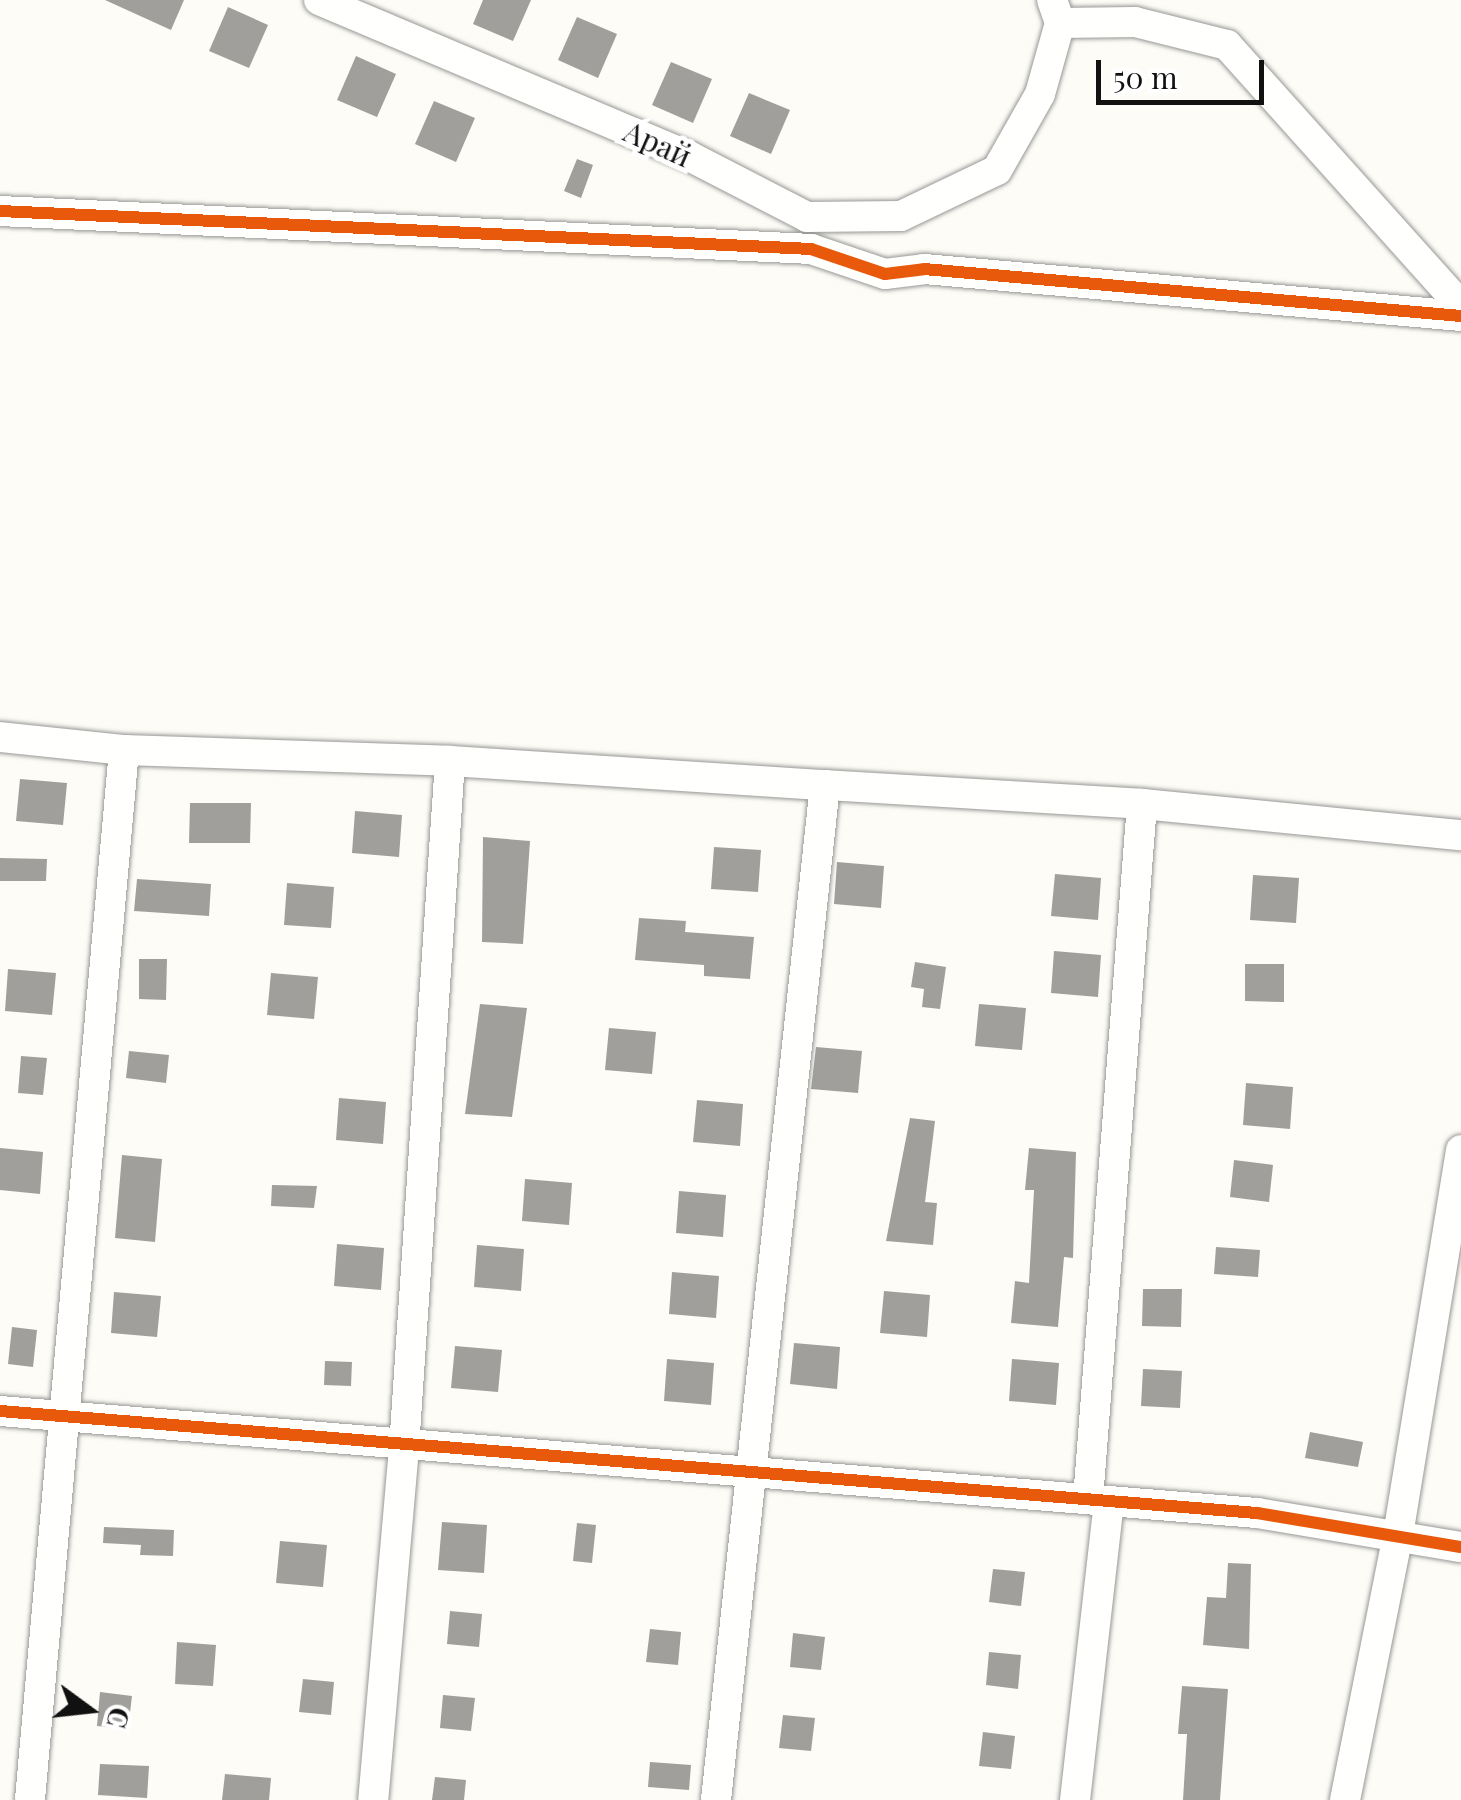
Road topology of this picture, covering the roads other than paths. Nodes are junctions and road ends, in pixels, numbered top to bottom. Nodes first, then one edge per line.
1 (335, 3) edge
2 (1056, 11) edge
3 (0, 211) edge
4 (1461, 306) edge
5 (1461, 316) edge
6 (0, 737) edge
7 (124, 750) junction
8 (450, 760) junction
9 (825, 785) junction
10 (1142, 804) junction
11 (1461, 834) edge
12 (1461, 1150) edge
13 (0, 1411) edge
14 (67, 1416) junction
15 (404, 1448) junction
16 (750, 1476) junction
17 (1098, 1500) junction
18 (1398, 1534) junction
19 (1461, 1547) edge
20 (30, 1800) edge
21 (373, 1800) edge
22 (716, 1800) edge
23 (1075, 1800) edge
24 (1345, 1800) edge

1 - 2 street, Арай
2 - 4 street
3 - 5 street
6 - 7 street
7 - 8 street
7 - 14 street
8 - 9 street
8 - 15 street
9 - 10 street
9 - 16 street
10 - 11 street
10 - 17 street
12 - 18 street
13 - 14 street
14 - 15 street
14 - 20 street
15 - 16 street
15 - 21 street
16 - 17 street
16 - 22 street
17 - 18 street
17 - 23 street
18 - 19 street
18 - 24 street

